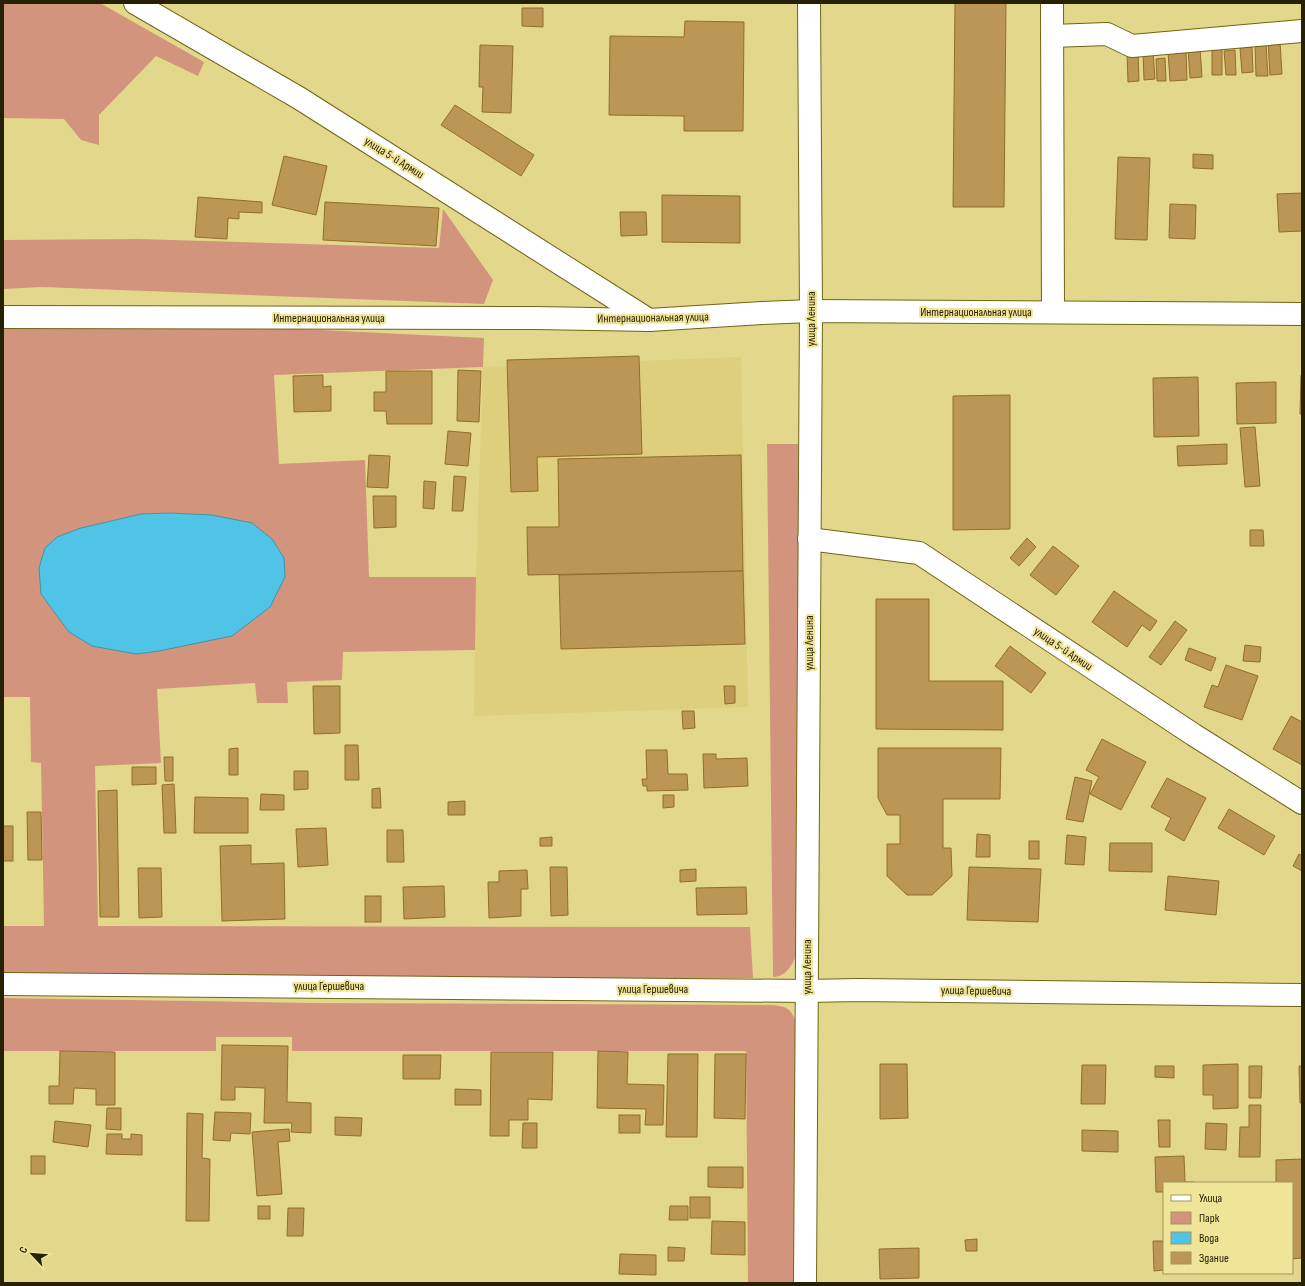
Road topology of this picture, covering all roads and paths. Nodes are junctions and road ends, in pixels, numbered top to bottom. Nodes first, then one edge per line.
1 (135, 3) edge
2 (809, 3) edge
3 (1052, 3) edge
4 (1302, 31) edge
5 (1052, 36) junction
6 (811, 312) junction
7 (1054, 312) junction
8 (1302, 314) edge
9 (3, 317) edge
10 (649, 320) junction
11 (809, 539) junction
12 (1302, 803) edge
13 (3, 984) edge
14 (807, 991) junction
15 (1302, 995) edge
16 (806, 1283) edge

1 - 10 street, улица 5-й Армии
2 - 6 street, улица Ленина
3 - 5 street
4 - 5 street
5 - 7 street
6 - 7 street, Интернациональная улица
6 - 10 street, Интернациональная улица
6 - 11 street, улица Ленина
7 - 8 street, Интернациональная улица
9 - 10 street, Интернациональная улица
11 - 12 street, улица 5-й Армии
11 - 14 street, улица Ленина
13 - 14 street, улица Гершевича
14 - 15 street, улица Гершевича
14 - 16 street, улица Ленина

